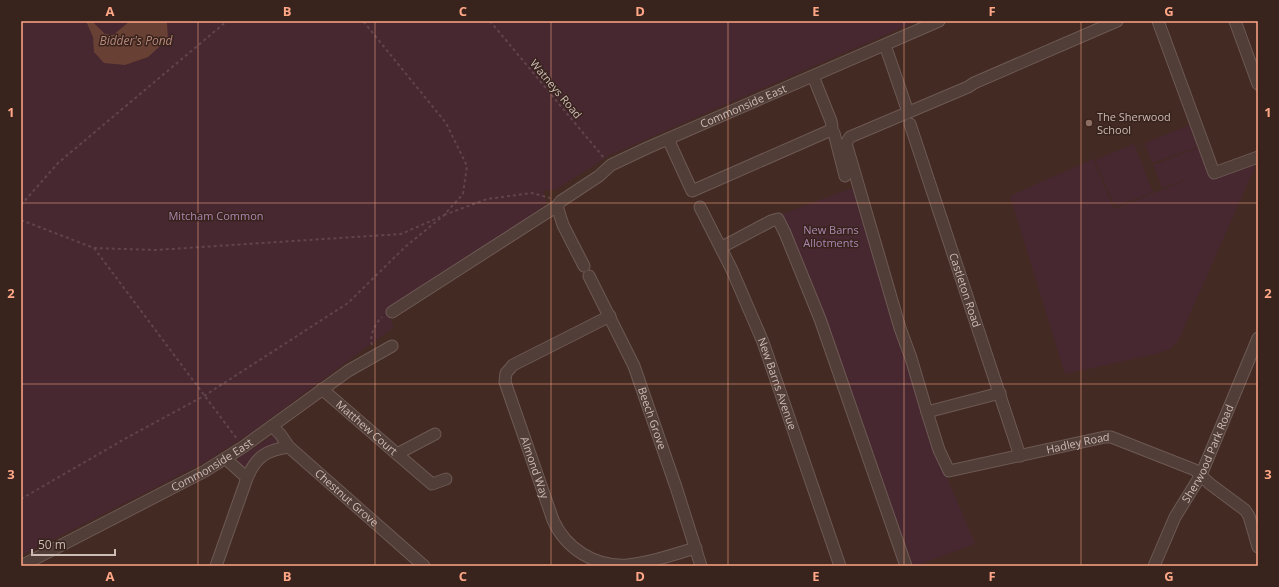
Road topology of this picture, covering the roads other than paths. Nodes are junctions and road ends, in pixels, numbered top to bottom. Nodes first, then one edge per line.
1 (940, 21) edge
2 (1117, 21) edge
3 (1158, 21) edge
4 (1235, 21) edge
5 (885, 45) junction
6 (813, 76) junction
7 (1258, 84) edge
8 (908, 112) junction
9 (910, 124) dead end
10 (831, 130) junction
11 (668, 139) junction
12 (1258, 157) edge
13 (845, 176) dead end
14 (559, 203) junction
15 (700, 207) dead end
16 (722, 247) junction
17 (392, 312) road end
18 (610, 316) junction
19 (1257, 343) edge
20 (392, 346) dead end
21 (322, 389) junction
22 (1000, 393) junction
23 (927, 412) junction
24 (272, 426) junction
25 (435, 434) dead end
26 (288, 447) junction
27 (397, 454) junction
28 (1020, 456) junction
29 (226, 459) junction
30 (1201, 475) junction
31 (247, 478) junction
32 (446, 479) dead end
33 (1258, 547) edge
34 (696, 548) junction
35 (21, 566) edge
36 (216, 566) edge
37 (424, 566) edge
38 (701, 566) edge
39 (840, 566) edge
40 (906, 566) edge
41 (1154, 566) edge

1 - 5 street, Commonside East
2 - 8 street
3 - 12 street
4 - 7 street
5 - 6 street, Commonside East
5 - 8 street
6 - 10 street
6 - 11 street, Commonside East
8 - 23 street
9 - 22 street, Castleton Road
10 - 11 street
10 - 13 street
11 - 14 street, Commonside East
14 - 17 street, Commonside East
14 - 18 street, Beech Grove
15 - 16 street, New Barns Avenue
16 - 39 street, New Barns Avenue
16 - 40 street
18 - 34 street, Beech Grove
18 - 34 street, Almond Way
19 - 30 street, Sherwood Park Road
20 - 21 street, Commonside East
21 - 24 street, Commonside East
21 - 27 street, Matthew Court
22 - 23 street
22 - 28 street, Castleton Road
23 - 28 street, Hadley Road
24 - 26 street, Chestnut Grove
24 - 29 street, Commonside East
25 - 27 street, Matthew Court
26 - 31 street
26 - 37 street, Chestnut Grove
27 - 32 street
28 - 30 street, Hadley Road
29 - 31 street
29 - 35 street, Commonside East
30 - 33 street, Hadley Road
30 - 41 street, Sherwood Park Road
31 - 36 street
34 - 38 street, Beech Grove

